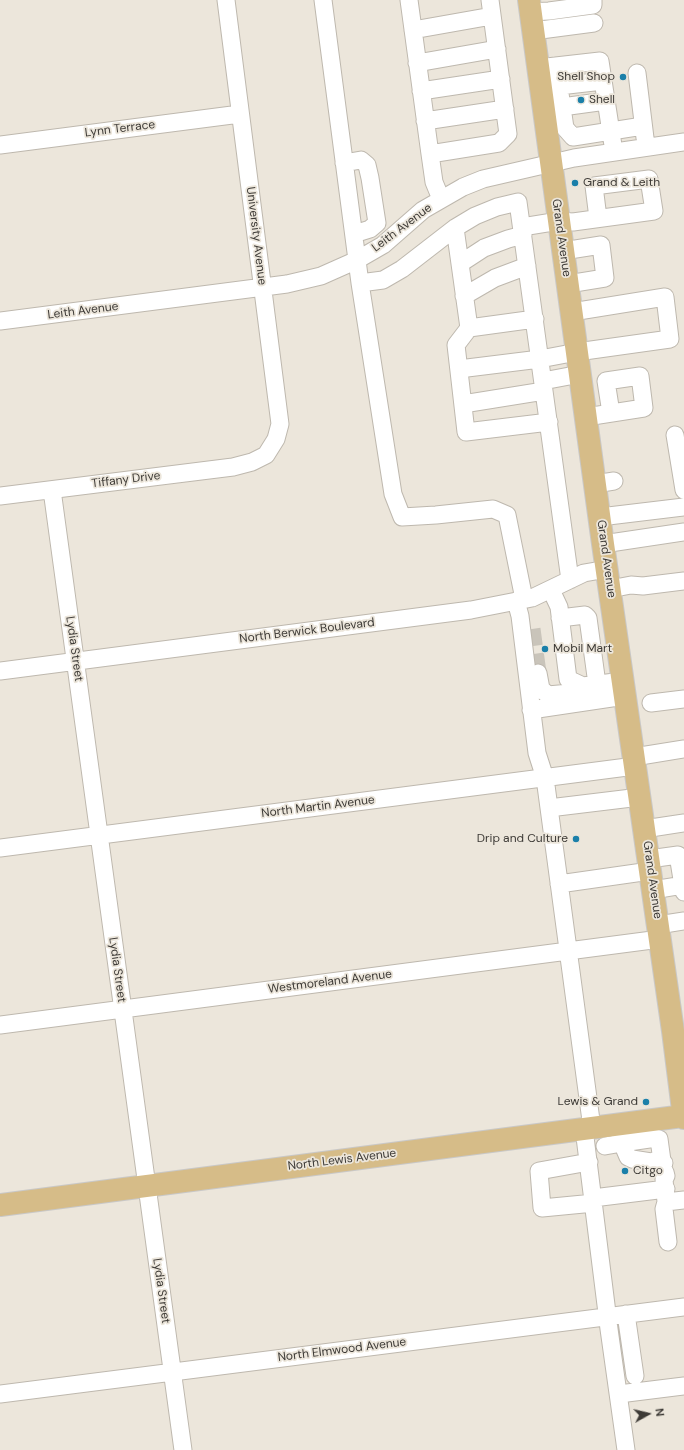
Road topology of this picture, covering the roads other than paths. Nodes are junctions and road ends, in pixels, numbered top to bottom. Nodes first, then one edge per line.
1 (226, 0) edge
2 (323, 0) edge
3 (409, 0) edge
4 (593, 0) edge
5 (491, 8) edge
6 (530, 14) edge
7 (594, 23) dead end
8 (413, 30) junction
9 (497, 49) junction
10 (417, 62) junction
11 (547, 67) junction
12 (638, 73) dead end
13 (501, 79) junction
14 (603, 81) junction
15 (559, 86) junction
16 (421, 91) junction
17 (606, 101) junction
18 (562, 107) junction
19 (505, 109) junction
20 (240, 114) junction
21 (426, 121) junction
22 (610, 126) junction
23 (643, 126) junction
24 (684, 142) edge
25 (0, 145) edge
26 (646, 148) junction
27 (614, 152) junction
28 (430, 154) junction
29 (344, 163) junction
30 (551, 163) junction
31 (441, 199) junction
32 (598, 218) dead end
33 (559, 221) junction
34 (455, 228) junction
35 (523, 231) junction
36 (354, 234) junction
37 (563, 251) junction
38 (357, 260) junction
39 (461, 263) junction
40 (527, 266) junction
41 (360, 283) junction
42 (568, 284) junction
43 (263, 287) junction
44 (464, 296) junction
45 (572, 312) junction
46 (535, 320) junction
47 (0, 321) edge
48 (469, 328) junction
49 (577, 352) junction
50 (540, 359) junction
51 (458, 369) junction
52 (580, 374) junction
53 (544, 386) junction
54 (463, 404) junction
55 (611, 413) dead end
56 (586, 417) junction
57 (548, 422) junction
58 (675, 435) dead end
59 (252, 462) joint
60 (52, 490) junction
61 (684, 490) edge
62 (0, 496) edge
63 (684, 507) edge
64 (600, 517) junction
65 (684, 532) edge
66 (603, 544) junction
67 (609, 579) junction
68 (570, 580) junction
69 (684, 581) edge
70 (552, 590) junction
71 (523, 600) junction
72 (560, 618) junction
73 (532, 629) tunnel mouth
74 (75, 661) junction
75 (0, 671) edge
76 (538, 672) tunnel mouth
77 (590, 685) junction
78 (624, 688) junction
79 (684, 699) edge
80 (651, 703) dead end
81 (532, 710) junction
82 (684, 749) edge
83 (635, 762) junction
84 (545, 778) junction
85 (640, 797) junction
86 (549, 808) junction
87 (684, 823) edge
88 (644, 828) junction
89 (99, 835) junction
90 (0, 848) edge
91 (651, 873) junction
92 (559, 884) junction
93 (684, 888) edge
94 (684, 921) edge
95 (659, 932) junction
96 (568, 951) junction
97 (123, 1009) junction
98 (678, 1021) edge
99 (0, 1025) edge
100 (684, 1116) edge
101 (588, 1128) junction
102 (620, 1134) junction
103 (605, 1146) dead end
104 (589, 1162) junction
105 (663, 1173) junction
106 (147, 1186) junction
107 (684, 1200) edge
108 (594, 1201) junction
109 (0, 1204) edge
110 (668, 1242) dead end
111 (684, 1307) edge
112 (626, 1314) junction
113 (608, 1316) junction
114 (172, 1372) junction
115 (635, 1376) dead end
116 (684, 1386) edge
117 (0, 1394) edge
118 (627, 1394) dead end
119 (183, 1450) edge
120 (626, 1450) edge

1 - 20 street, University Avenue
2 - 29 street
3 - 8 street
4 - 6 street
5 - 8 street
5 - 9 street
6 - 7 street
6 - 11 main road, Grand Avenue
8 - 10 street
9 - 10 street
9 - 13 street
10 - 16 street
11 - 14 street
11 - 15 street
11 - 30 main road, Grand Avenue
12 - 23 street
13 - 16 street
13 - 19 street
14 - 15 street
14 - 17 street
15 - 18 street
16 - 21 street
17 - 18 street
17 - 22 street
18 - 22 street
19 - 21 street
19 - 28 street
20 - 25 street, Lynn Terrace
20 - 43 street, University Avenue
21 - 28 street
22 - 23 street
22 - 27 street
23 - 26 street
24 - 26 street, Leith Avenue
26 - 27 street, Leith Avenue
27 - 30 street, Leith Avenue
28 - 31 street
29 - 36 street
29 - 36 street
30 - 31 street, Leith Avenue
30 - 33 main road, Grand Avenue
31 - 38 street, Leith Avenue
32 - 33 street
33 - 35 street
33 - 37 main road, Grand Avenue
34 - 35 street
34 - 39 street
34 - 41 street
35 - 39 street
35 - 40 street
36 - 38 street
37 - 42 main road, Grand Avenue
37 - 42 street
38 - 41 street
38 - 43 street, Leith Avenue
39 - 44 street
40 - 44 street
40 - 46 street
41 - 71 street
42 - 45 main road, Grand Avenue
43 - 47 street, Leith Avenue
43 - 59 street, University Avenue
44 - 48 street
45 - 49 main road, Grand Avenue
45 - 49 street
46 - 48 street
46 - 50 street
48 - 51 street
49 - 50 street
49 - 52 main road, Grand Avenue
50 - 51 street
50 - 53 street
51 - 54 street
52 - 53 street
52 - 56 main road, Grand Avenue
53 - 54 street
53 - 57 street
54 - 57 street
55 - 56 street
56 - 64 main road, Grand Avenue
57 - 68 street
58 - 61 street
59 - 60 street, Tiffany Drive
60 - 62 street, Tiffany Drive
60 - 74 street, Lydia Street
63 - 64 street
64 - 66 main road, Grand Avenue
65 - 66 street
66 - 67 main road, Grand Avenue
67 - 68 street, North Berwick Boulevard
67 - 69 street, North Berwick Boulevard
67 - 78 main road, Grand Avenue
68 - 70 street, North Berwick Boulevard
70 - 71 street, North Berwick Boulevard
70 - 72 street
71 - 73 street
71 - 74 street, North Berwick Boulevard
71 - 81 street
72 - 77 street
72 - 77 street
74 - 75 street, North Berwick Boulevard
74 - 89 street, Lydia Street
76 - 77 street
77 - 78 street
78 - 81 street
78 - 83 main road, Grand Avenue
79 - 80 street
81 - 84 street
82 - 83 street, North Martin Avenue
83 - 84 street, North Martin Avenue
83 - 85 main road, Grand Avenue
84 - 86 street
84 - 89 street, North Martin Avenue
85 - 86 street
85 - 88 main road, Grand Avenue
86 - 92 street
87 - 88 street
88 - 91 main road, Grand Avenue
89 - 90 street, North Martin Avenue
89 - 97 street, Lydia Street
91 - 92 street
91 - 93 street
91 - 93 street
91 - 95 main road, Grand Avenue
92 - 96 street
94 - 95 street, Westmoreland Avenue
95 - 96 street, Westmoreland Avenue
95 - 98 main road, Grand Avenue
96 - 97 street, Westmoreland Avenue
96 - 101 street
97 - 99 street, Westmoreland Avenue
97 - 106 street, Lydia Street
98 - 100 main road, Grand Avenue
100 - 102 main road, North Lewis Avenue
101 - 102 main road, North Lewis Avenue
101 - 104 street
101 - 106 main road, North Lewis Avenue
102 - 103 street
102 - 105 street
104 - 108 street
104 - 108 street
105 - 107 street
105 - 108 street
105 - 110 street
106 - 109 main road, North Lewis Avenue
106 - 114 street, Lydia Street
108 - 113 street
111 - 112 street, North Elmwood Avenue
112 - 113 street, North Elmwood Avenue
112 - 115 street
113 - 114 street, North Elmwood Avenue
113 - 120 street
114 - 117 street, North Elmwood Avenue
114 - 119 street, Lydia Street
116 - 118 street

